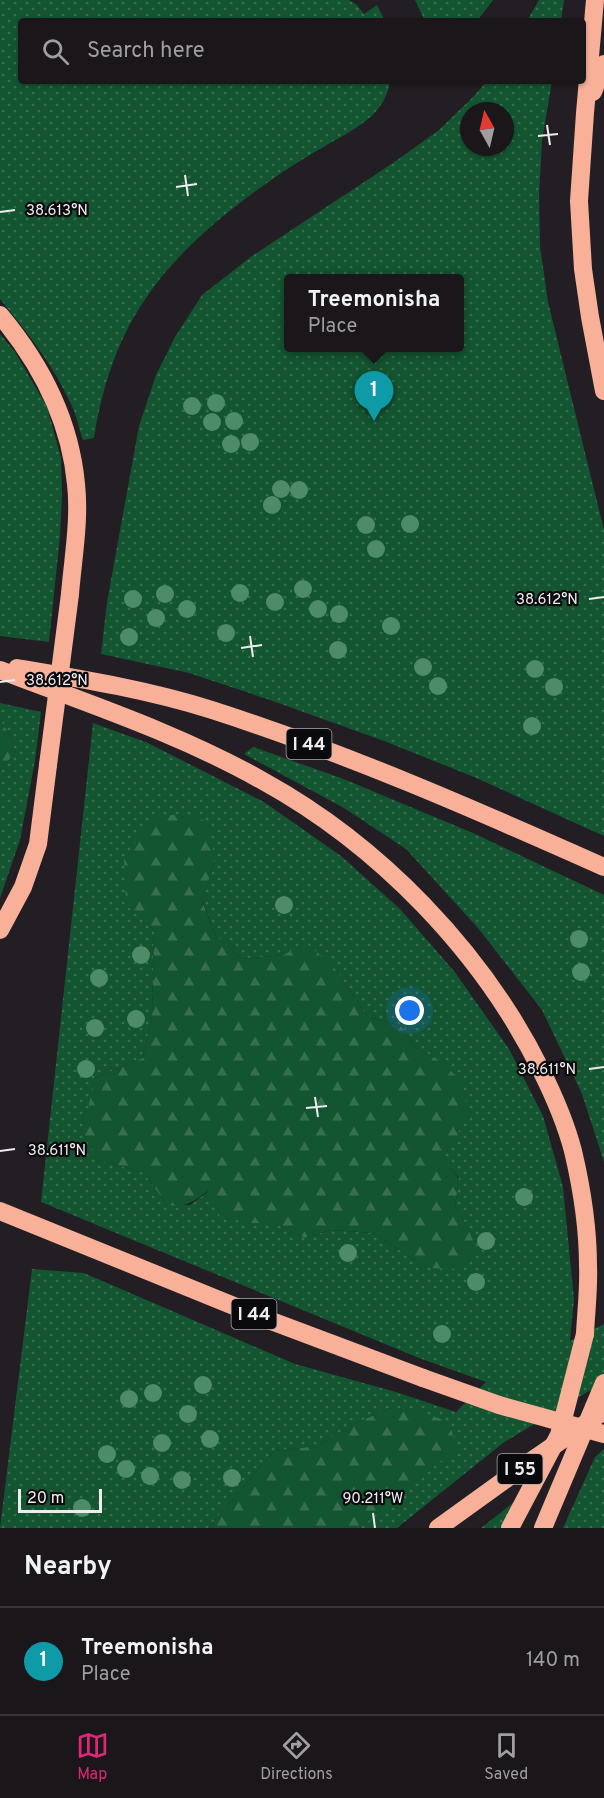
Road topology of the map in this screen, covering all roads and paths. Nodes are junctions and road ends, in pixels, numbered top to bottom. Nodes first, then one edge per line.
1 (595, 0) edge
2 (604, 64) edge
3 (585, 113) junction
4 (0, 315) edge
5 (604, 391) edge
6 (0, 665) edge
7 (0, 670) edge
8 (604, 867) edge
9 (0, 930) edge
10 (0, 1211) edge
11 (604, 1383) edge
12 (604, 1411) edge
13 (604, 1434) edge
14 (438, 1528) edge
15 (510, 1528) edge
16 (543, 1528) edge

1 - 3 highway
2 - 3 highway
3 - 5 highway
4 - 9 highway, bridge
6 - 8 highway, I 44
7 - 15 highway, bridge
10 - 13 highway, I 44, bridge
11 - 16 highway, bridge
12 - 14 highway, I 55

